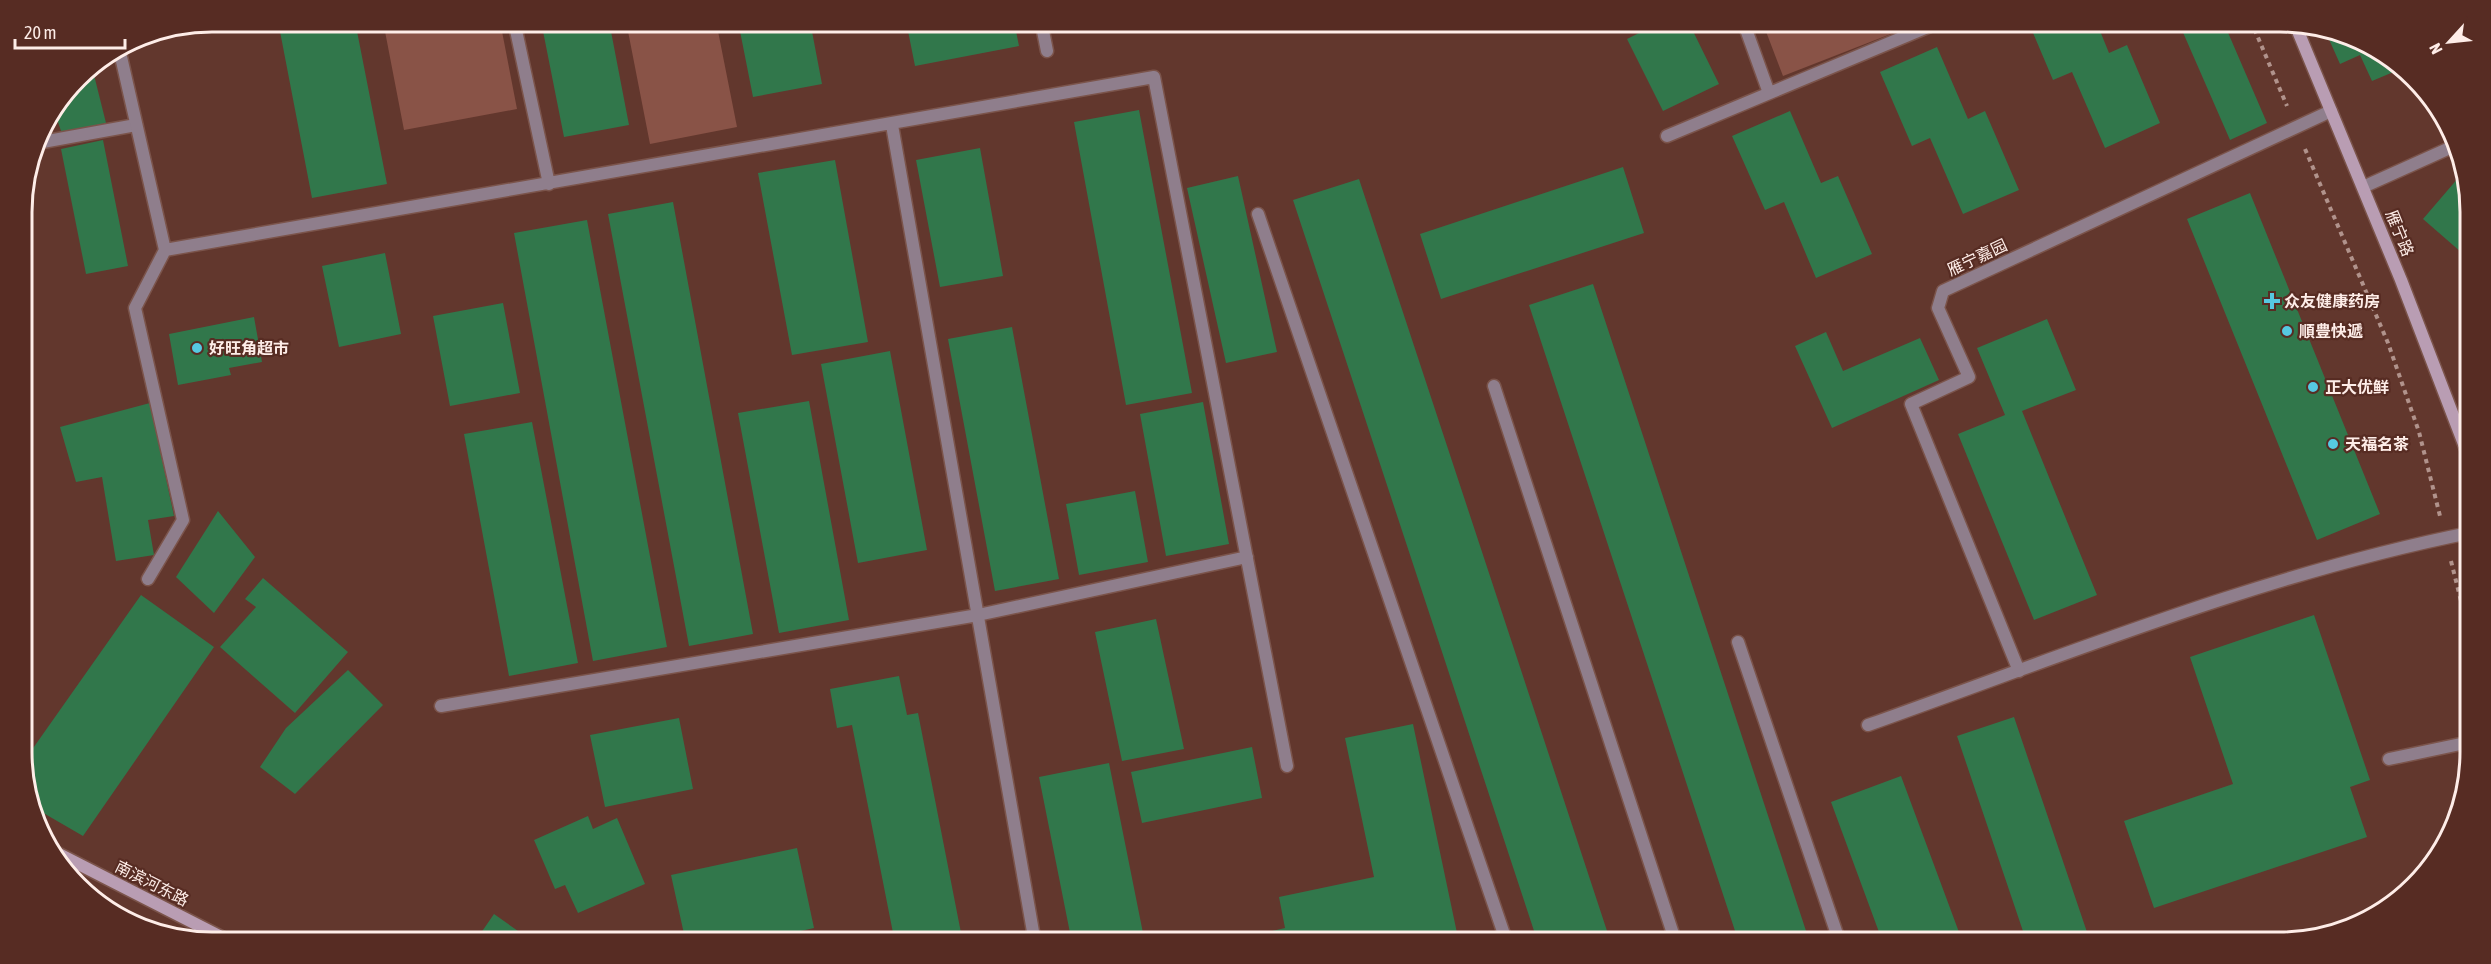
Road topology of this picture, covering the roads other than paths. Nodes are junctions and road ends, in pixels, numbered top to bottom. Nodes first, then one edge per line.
1 (516, 31) edge
2 (1043, 31) edge
3 (1747, 31) edge
4 (1918, 31) edge
5 (2299, 33) edge
6 (1047, 51) dead end
7 (121, 57) edge
8 (1770, 93) junction
9 (2331, 111) junction
10 (136, 125) junction
11 (892, 125) junction
12 (1666, 136) dead end
13 (46, 141) edge
14 (2448, 149) edge
15 (549, 184) junction
16 (2363, 188) junction
17 (1258, 214) dead end
18 (165, 250) junction
19 (1494, 386) dead end
20 (2460, 434) edge
21 (2460, 535) edge
22 (1247, 557) junction
23 (148, 579) dead end
24 (978, 615) junction
25 (1738, 642) dead end
26 (2019, 671) junction
27 (441, 706) dead end
28 (1868, 725) dead end
29 (2460, 744) edge
30 (2389, 759) dead end
31 (1287, 766) dead end
32 (66, 858) edge
33 (211, 932) edge
34 (1033, 932) edge
35 (1503, 932) edge
36 (1672, 932) edge
37 (1836, 932) edge

1 - 15 street
2 - 6 street
3 - 8 street
4 - 8 street
5 - 9 main road, 雁宁路
7 - 10 street
8 - 12 street
9 - 16 main road, 雁宁路
9 - 26 street, 雁宁嘉园
10 - 13 street
10 - 18 street
11 - 15 street
11 - 22 street
11 - 24 street
14 - 16 street
15 - 18 street
16 - 20 main road, 雁宁路
17 - 35 street
18 - 23 street
19 - 36 street
21 - 26 street
22 - 24 street
22 - 31 street
24 - 27 street
24 - 34 street
25 - 37 street
26 - 28 street
29 - 30 street
32 - 33 main road, 南滨河东路

